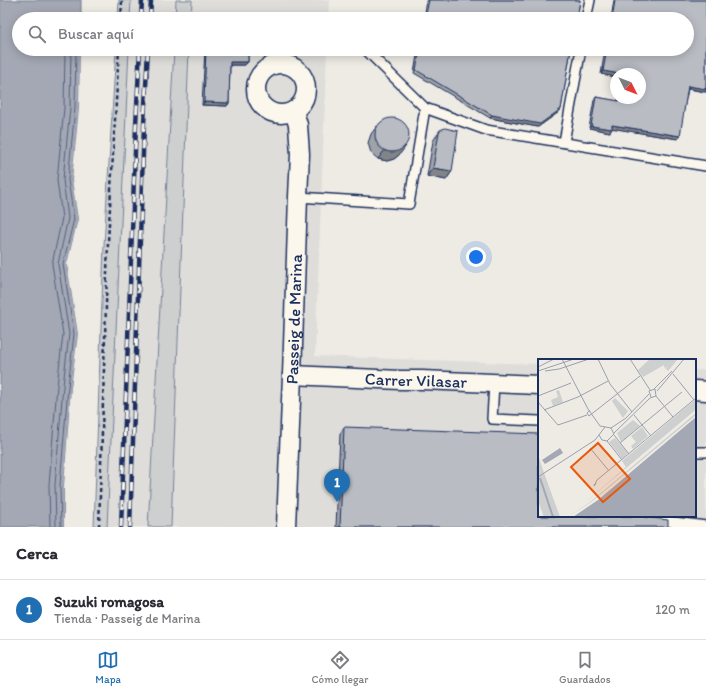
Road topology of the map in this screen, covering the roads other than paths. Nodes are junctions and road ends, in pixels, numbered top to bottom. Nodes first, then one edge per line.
1 (590, 0) edge
2 (587, 12) edge
3 (371, 56) edge
4 (580, 56) edge
5 (425, 108) junction
6 (294, 111) dead end
7 (564, 142) junction
8 (706, 166) edge
9 (298, 197) junction
10 (292, 375) junction
11 (494, 383) junction
12 (538, 385) edge
13 (696, 390) edge
14 (706, 391) edge
15 (538, 421) edge
16 (648, 519) edge
17 (706, 526) edge
18 (286, 527) edge

1 - 2 lane
3 - 5 lane
4 - 7 lane
5 - 7 lane
5 - 9 lane
6 - 9 street, Passeig de Marina
7 - 8 lane
9 - 10 street, Passeig de Marina
10 - 11 street, Carrer Vilasar
10 - 18 street, Passeig de Marina
11 - 12 street, Carrer Vilasar
11 - 15 lane
13 - 14 street
16 - 17 lane

